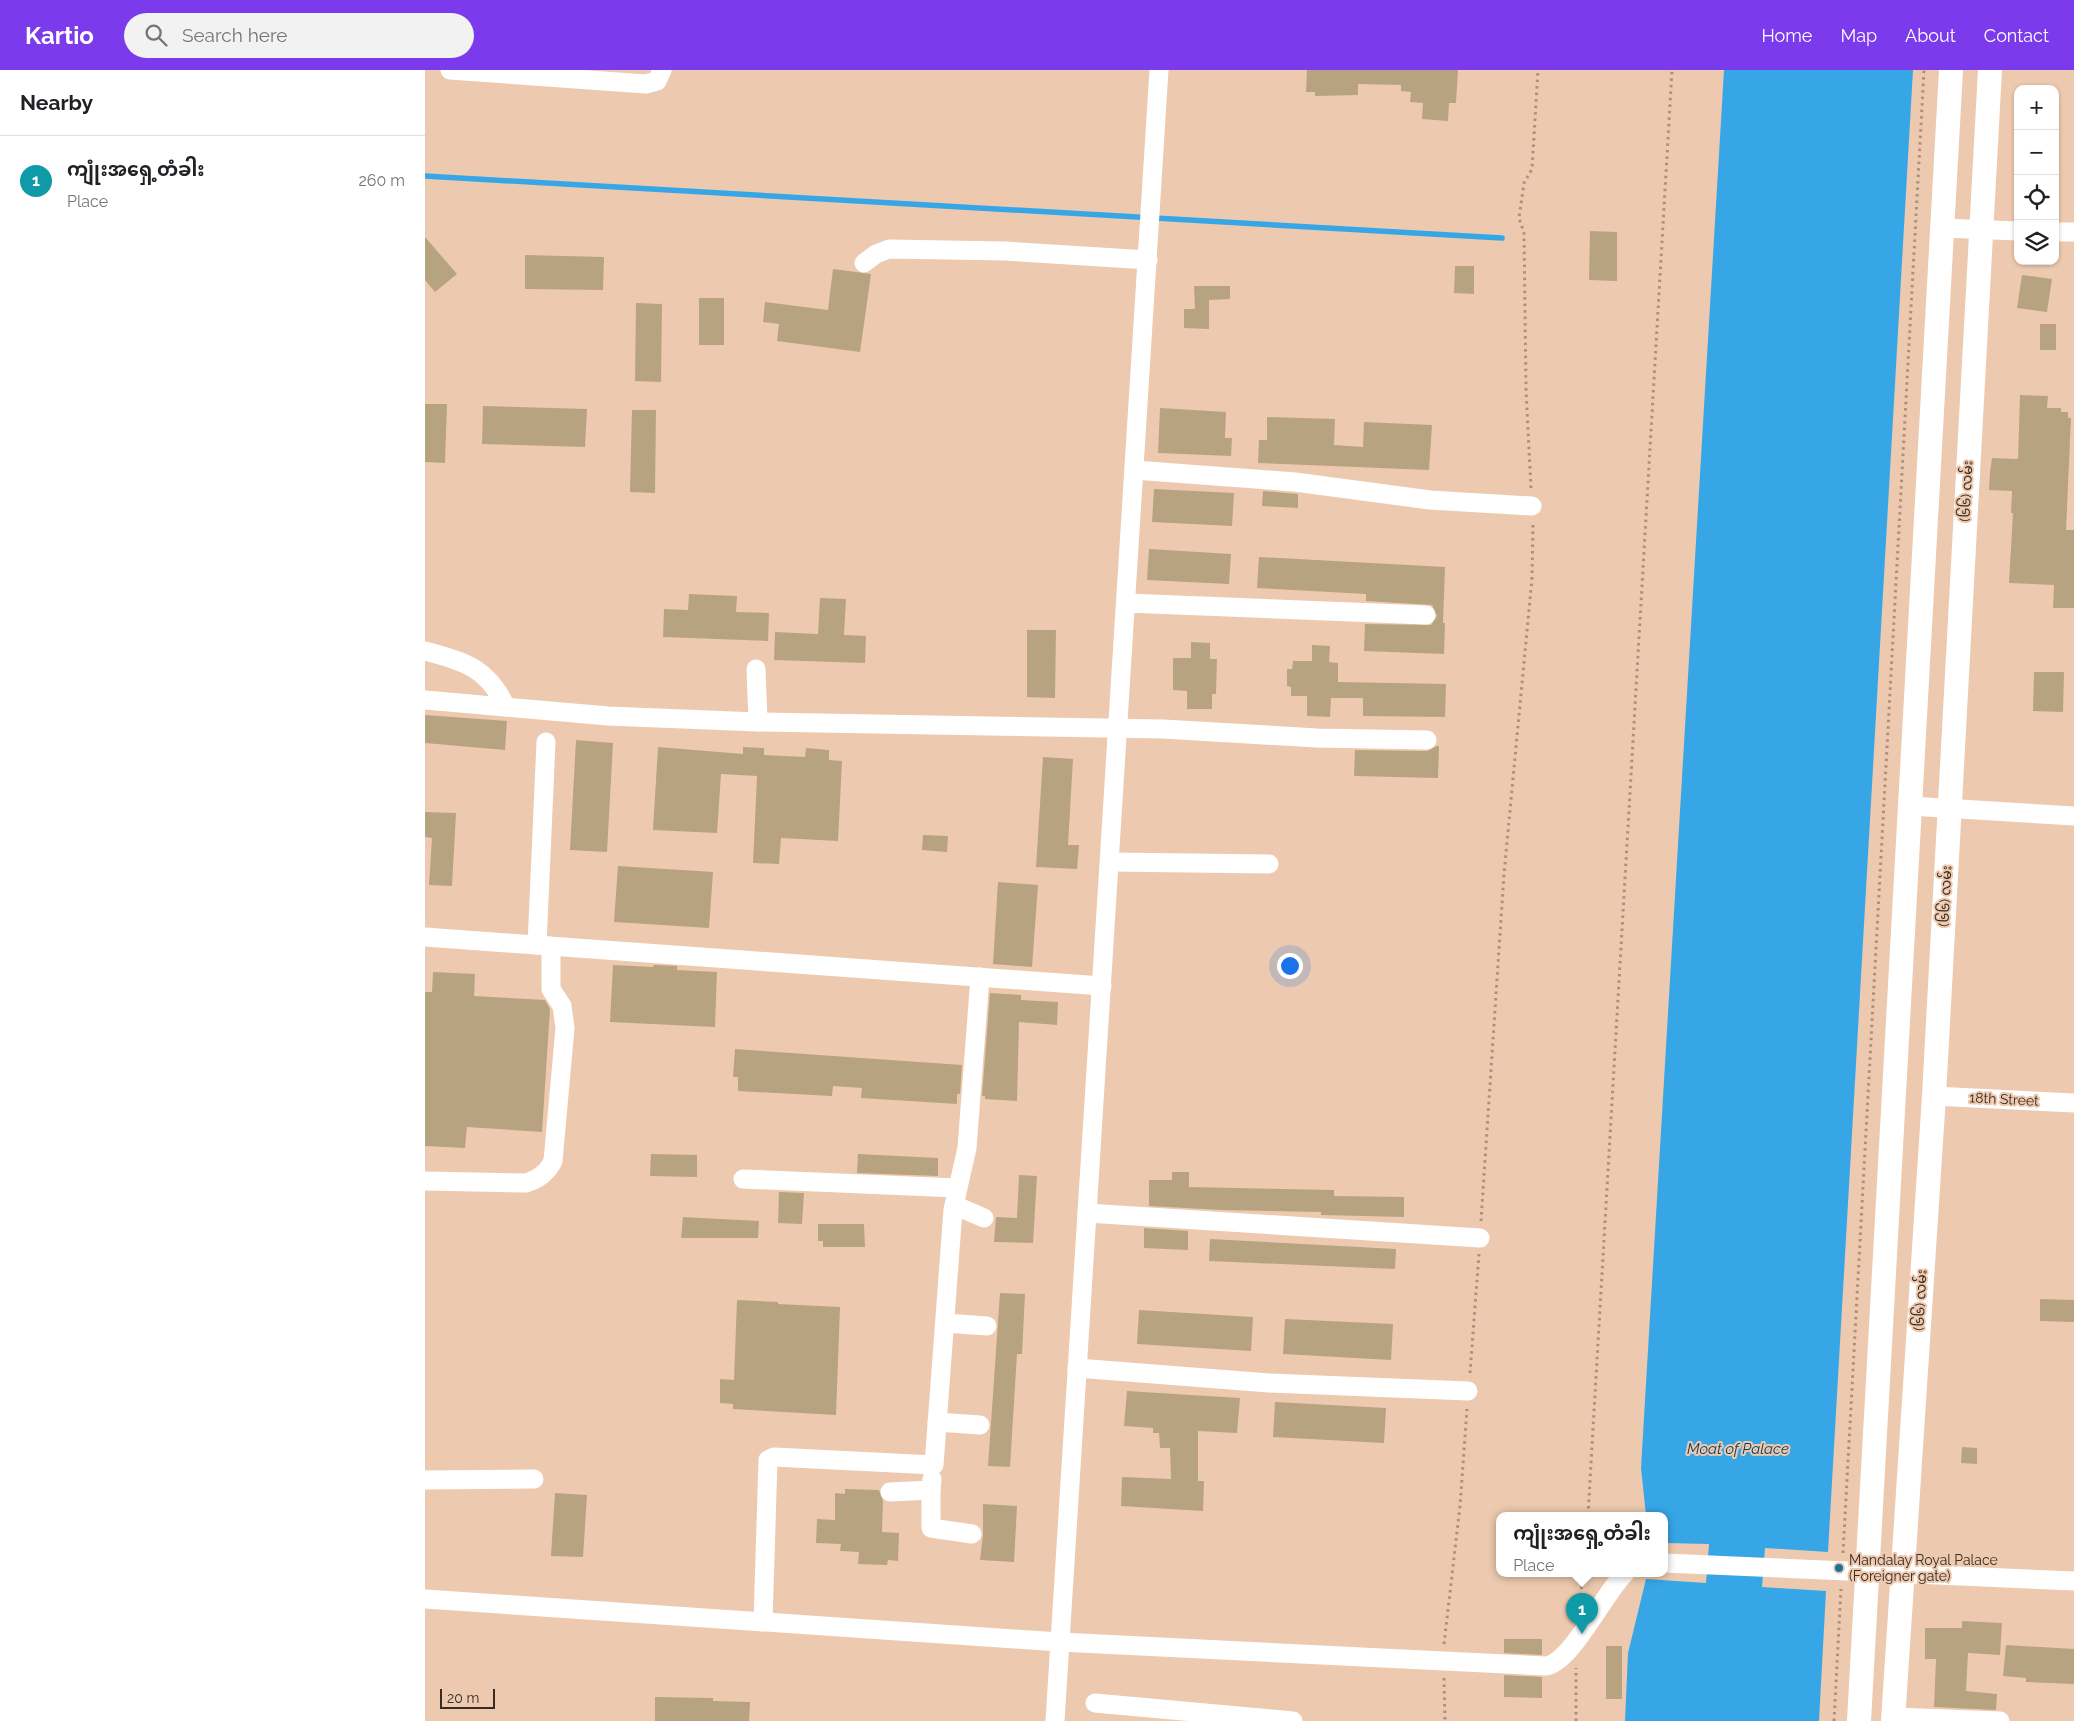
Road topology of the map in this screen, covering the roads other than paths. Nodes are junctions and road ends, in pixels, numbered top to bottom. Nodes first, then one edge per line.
1 (450, 70) edge
2 (662, 70) edge
3 (1159, 70) edge
4 (1951, 70) edge
5 (1989, 70) edge
6 (1943, 228) junction
7 (1980, 230) junction
8 (2014, 231) edge
9 (2059, 232) edge
10 (2074, 232) edge
11 (1148, 260) junction
12 (864, 263) dead end
13 (1134, 470) junction
14 (1532, 506) road end
15 (1126, 604) junction
16 (1426, 615) dead end
17 (425, 651) edge
18 (756, 668) dead end
19 (425, 700) edge
20 (506, 707) junction
21 (758, 722) junction
22 (1118, 730) junction
23 (1427, 740) dead end
24 (546, 742) dead end
25 (1910, 806) junction
26 (1949, 807) junction
27 (2074, 816) edge
28 (1109, 862) junction
29 (1269, 864) dead end
30 (425, 936) edge
31 (544, 946) junction
32 (980, 977) junction
33 (1102, 986) junction
34 (1934, 1096) junction
35 (2074, 1103) edge
36 (743, 1179) dead end
37 (425, 1181) edge
38 (956, 1196) junction
39 (1087, 1213) junction
40 (984, 1218) dead end
41 (1479, 1238) road end
42 (945, 1323) junction
43 (987, 1326) dead end
44 (1077, 1368) junction
45 (1468, 1391) road end
46 (937, 1422) junction
47 (980, 1425) dead end
48 (934, 1465) junction
49 (534, 1479) dead end
50 (425, 1480) edge
51 (931, 1490) junction
52 (890, 1492) dead end
53 (972, 1534) dead end
54 (1668, 1563) edge
55 (1867, 1572) junction
56 (1901, 1574) junction
57 (1622, 1577) edge
58 (2074, 1580) edge
59 (425, 1599) edge
60 (763, 1622) junction
61 (1060, 1642) junction
62 (1095, 1702) dead end
63 (1183, 1716) edge
64 (1894, 1719) edge
65 (1055, 1721) edge
66 (1284, 1721) edge
67 (1859, 1721) edge
68 (2000, 1721) edge

1 - 2 street
3 - 11 street
4 - 6 main road
5 - 7 main road, (၆၆) လမ်း
6 - 7 street
6 - 25 main road
7 - 8 street
7 - 26 main road, (၆၆) လမ်း
9 - 10 street
11 - 12 street
11 - 13 street
13 - 14 street
13 - 15 street
15 - 16 street
15 - 22 street
17 - 20 street
18 - 21 street
19 - 20 street
20 - 21 street
21 - 22 street
22 - 23 street
22 - 28 street
24 - 31 street
25 - 26 street
25 - 55 main road
26 - 27 street
26 - 34 main road, (၆၆) လမ်း
28 - 29 street
28 - 33 street
30 - 31 street
31 - 32 street
31 - 37 street
32 - 33 street
32 - 38 street
33 - 39 street
34 - 35 street, 18th Street
34 - 56 main road, (၆၆) လမ်း
36 - 38 street
38 - 40 street
38 - 42 street
39 - 41 street
39 - 44 street
42 - 43 street
42 - 46 street
44 - 45 street
44 - 61 street
46 - 47 street
46 - 48 street
48 - 51 street
48 - 60 street
49 - 50 street
51 - 52 street
51 - 53 street
54 - 55 street
55 - 56 street
55 - 67 main road
56 - 58 street
56 - 64 main road, (၆၆) လမ်း
57 - 61 street
59 - 60 street
60 - 61 street
61 - 65 street
62 - 63 street
63 - 66 street
64 - 68 street

